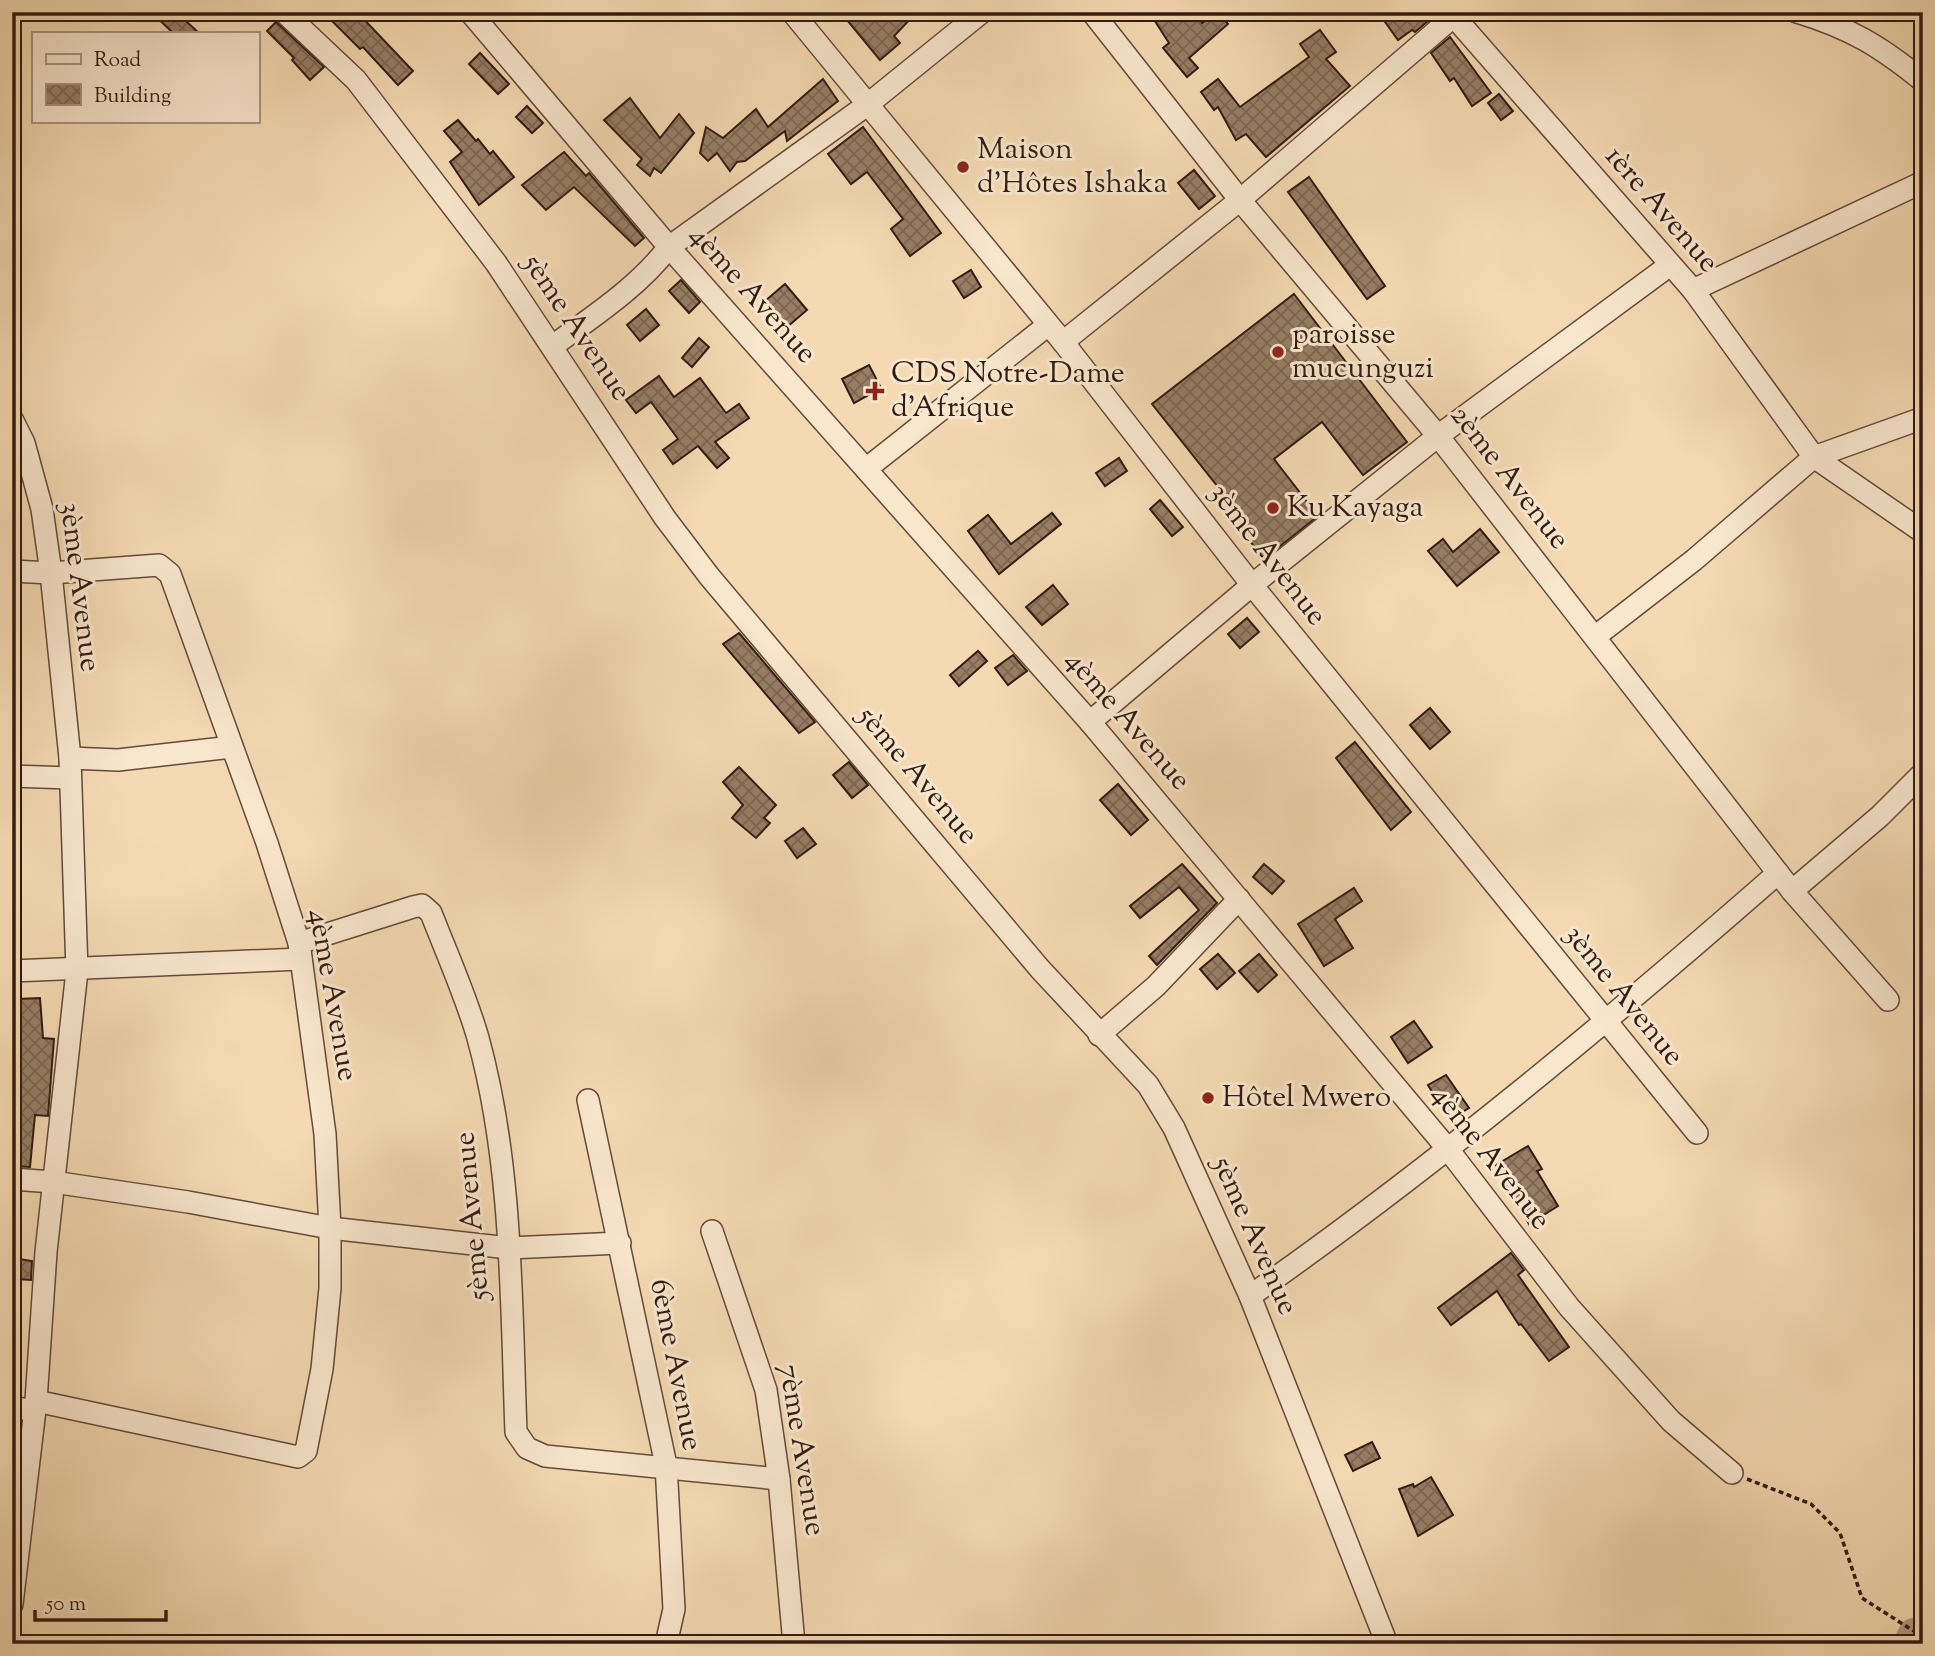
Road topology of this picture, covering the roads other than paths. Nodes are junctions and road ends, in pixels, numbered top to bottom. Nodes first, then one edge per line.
1 (285, 12) edge
2 (470, 12) edge
3 (792, 12) edge
4 (982, 12) edge
5 (1092, 12) edge
6 (1797, 12) edge
7 (1452, 14) edge
8 (1923, 81) edge
9 (867, 105) junction
10 (1923, 182) edge
11 (1240, 200) junction
12 (669, 247) junction
13 (1670, 265) junction
14 (1693, 290) junction
15 (1048, 325) junction
16 (1063, 342) junction
17 (554, 345) junction
18 (1923, 418) edge
19 (12, 419) edge
20 (1438, 436) junction
21 (1814, 457) junction
22 (866, 469) junction
23 (1923, 532) edge
24 (12, 572) edge
25 (51, 573) junction
26 (1252, 585) junction
27 (1596, 636) junction
28 (1090, 722) junction
29 (232, 747) junction
30 (70, 768) junction
31 (1923, 773) edge
32 (12, 776) edge
33 (1778, 873) junction
34 (1792, 891) junction
35 (1239, 899) junction
36 (300, 951) junction
37 (12, 971) edge
38 (76, 971) junction
39 (1888, 1000) dead end
40 (1607, 1023) junction
41 (1099, 1035) junction
42 (588, 1100) dead end
43 (1697, 1133) dead end
44 (1447, 1148) junction
45 (12, 1179) edge
46 (53, 1182) junction
47 (330, 1228) junction
48 (712, 1231) dead end
49 (620, 1243) junction
50 (509, 1248) junction
51 (1250, 1296) junction
52 (35, 1406) junction
53 (12, 1407) edge
54 (666, 1465) junction
55 (1732, 1473) road end
56 (779, 1479) junction
57 (14, 1572) edge
58 (12, 1604) edge
59 (666, 1644) edge
60 (794, 1644) edge
61 (1387, 1644) edge

1 - 17 street, 5ème Avenue
2 - 12 street, 4ème Avenue
3 - 9 street, 3ème Avenue
4 - 9 street
5 - 11 street, 2ème Avenue
6 - 8 street
7 - 11 street
7 - 13 street, 1ère Avenue
9 - 12 street
9 - 15 street, 3ème Avenue
10 - 14 street
11 - 16 street
11 - 20 street, 2ème Avenue
12 - 17 street
12 - 22 street, 4ème Avenue
13 - 14 street, 1ère Avenue
13 - 20 street
14 - 21 street, 1ère Avenue
15 - 16 street, 3ème Avenue
15 - 22 street
16 - 26 street, 3ème Avenue
17 - 41 street, 5ème Avenue
18 - 21 street
19 - 25 street, 3ème Avenue
20 - 26 street
20 - 27 street, 2ème Avenue
21 - 23 street, 1ère Avenue
21 - 27 street
22 - 28 street, 4ème Avenue
24 - 25 street
25 - 29 street, 4ème Avenue
25 - 30 street, 3ème Avenue
26 - 28 street
26 - 40 street, 3ème Avenue
27 - 33 street, 2ème Avenue
28 - 35 street, 4ème Avenue
29 - 30 street
29 - 36 street, 4ème Avenue
30 - 32 street
30 - 38 street, 3ème Avenue
31 - 34 street
33 - 34 street, 2ème Avenue
33 - 40 street
34 - 39 street, 2ème Avenue
35 - 41 street
35 - 44 street, 4ème Avenue
36 - 38 street
36 - 47 street, 4ème Avenue
36 - 50 street, 5ème Avenue
37 - 38 street
38 - 46 street, 3ème Avenue
40 - 43 street, 3ème Avenue
40 - 44 street
41 - 51 street, 5ème Avenue
42 - 49 street, 6ème Avenue
44 - 51 street
44 - 55 street, 4ème Avenue
45 - 46 street
46 - 47 street
46 - 52 street, 3ème Avenue
47 - 50 street
47 - 52 street, 4ème Avenue
48 - 56 street, 7ème Avenue
49 - 50 street
49 - 54 street, 6ème Avenue
50 - 54 street, 5ème Avenue
51 - 61 street, 5ème Avenue
52 - 53 street
52 - 57 street, 3ème Avenue
54 - 56 street
54 - 59 street, 6ème Avenue
56 - 60 street, 7ème Avenue
57 - 58 street, 3ème Avenue

